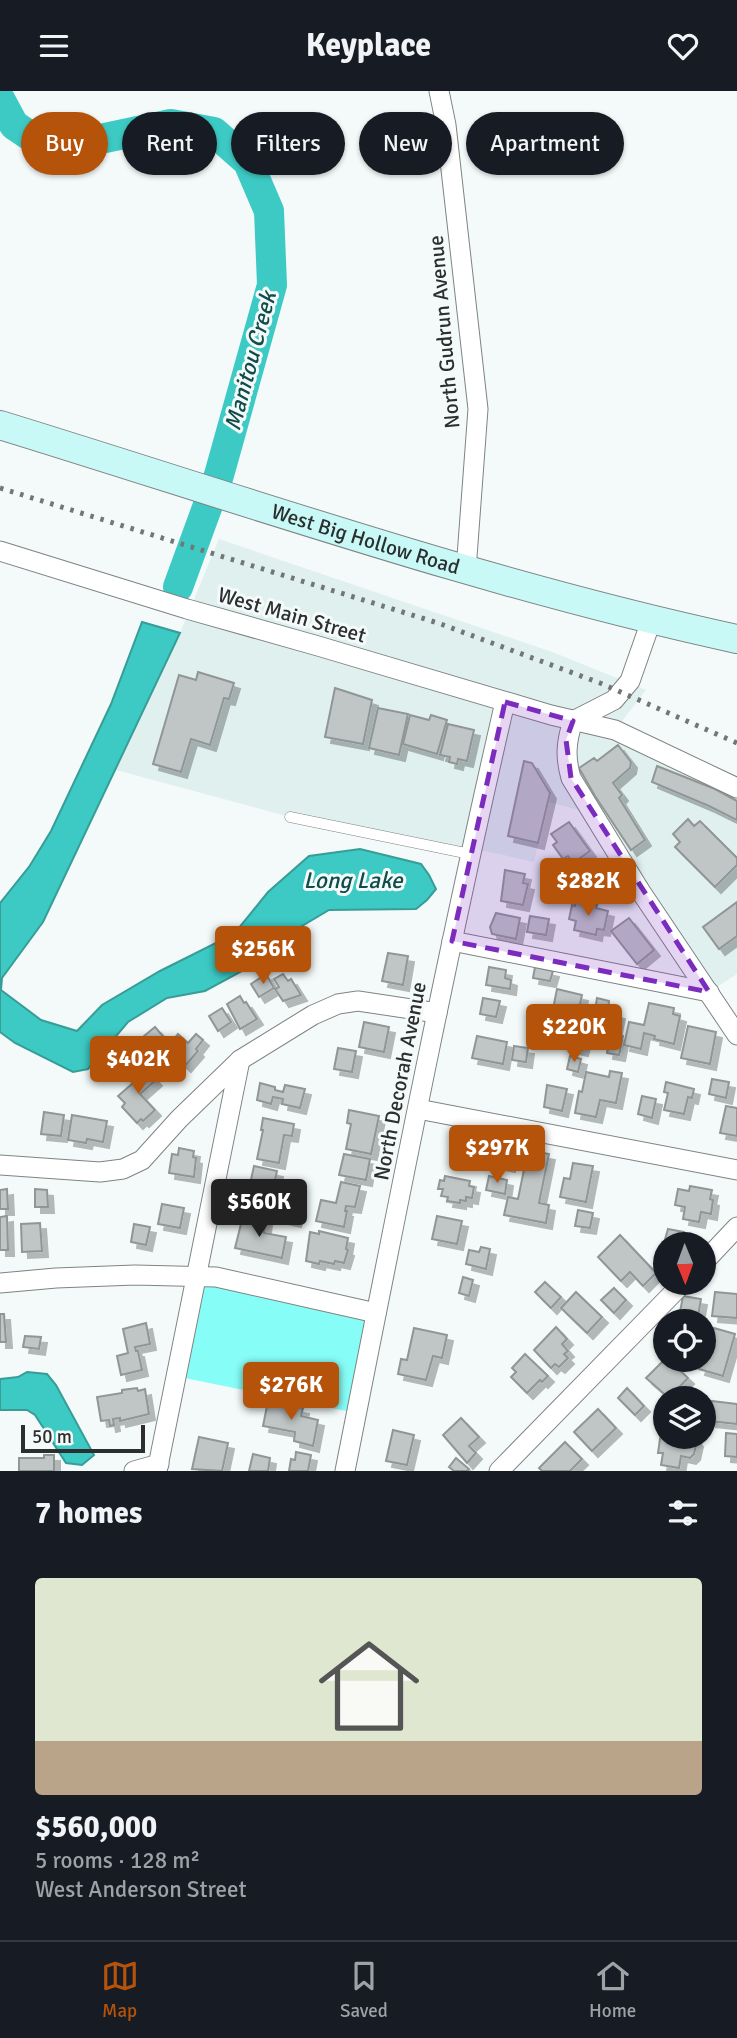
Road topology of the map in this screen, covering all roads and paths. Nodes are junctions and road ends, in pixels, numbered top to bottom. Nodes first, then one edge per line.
1 (439, 91) edge
2 (0, 425) edge
3 (0, 551) edge
4 (466, 570) junction
5 (651, 621) junction
6 (737, 639) edge
7 (505, 702) junction
8 (573, 721) junction
9 (737, 788) edge
10 (290, 817) dead end
11 (470, 854) junction
12 (588, 878) dead end
13 (639, 889) junction
14 (452, 941) junction
15 (709, 992) junction
16 (437, 1013) junction
17 (737, 1035) edge
18 (240, 1060) junction
19 (418, 1109) junction
20 (0, 1165) edge
21 (737, 1170) edge
22 (737, 1227) edge
23 (716, 1249) edge
24 (196, 1277) junction
25 (0, 1283) edge
26 (672, 1295) edge
27 (376, 1313) junction
28 (158, 1468) edge
29 (134, 1471) edge
30 (345, 1471) edge
31 (499, 1471) edge

1 - 4 street, North Gudrun Avenue
2 - 4 main road, West Big Hollow Road
3 - 7 street, West Main Street
4 - 5 main road, West Big Hollow Road
5 - 6 main road, West Big Hollow Road
5 - 8 street
7 - 8 street, West Main Street
7 - 11 street, North Decorah Avenue
8 - 9 street, West Main Street
8 - 13 street
10 - 11 lane
11 - 14 street, North Decorah Avenue
12 - 13 street
13 - 15 street
14 - 15 street
14 - 16 street, North Decorah Avenue
15 - 17 street
16 - 18 street
16 - 19 street, North Decorah Avenue
18 - 20 street
18 - 24 street
19 - 21 street
19 - 27 street, North Decorah Avenue
22 - 23 street
24 - 25 street
24 - 27 street
24 - 28 street
26 - 31 street
27 - 30 street, North Decorah Avenue
28 - 29 street

